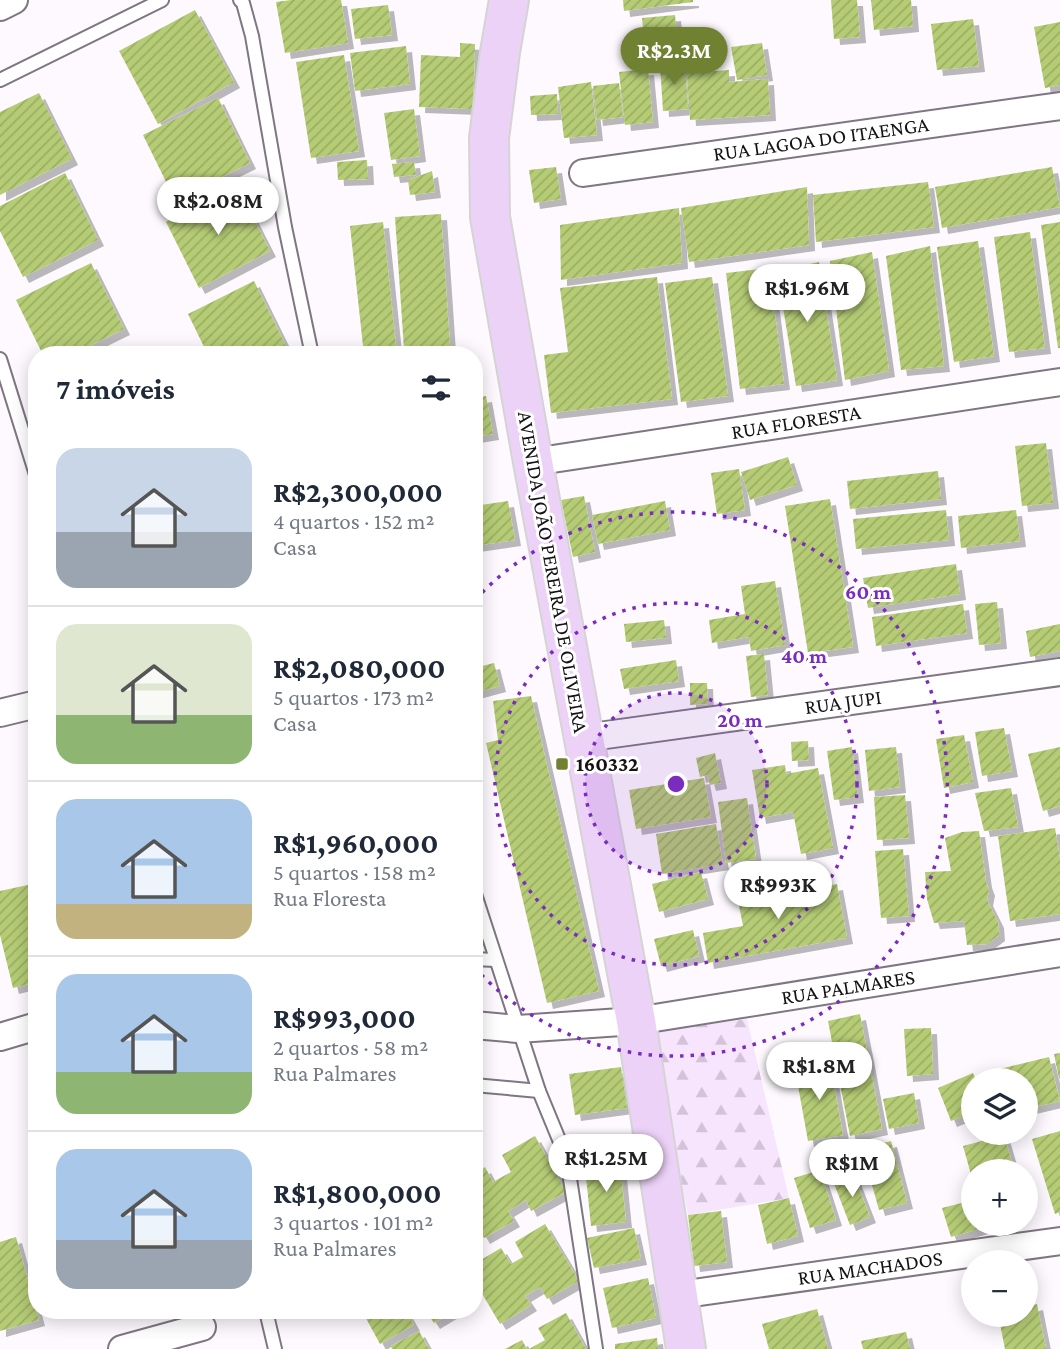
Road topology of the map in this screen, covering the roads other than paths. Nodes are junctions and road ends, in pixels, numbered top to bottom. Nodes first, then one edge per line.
1 (14, 0) edge
2 (162, 0) edge
3 (240, 0) edge
4 (509, 0) edge
5 (0, 7) edge
6 (0, 80) edge
7 (1060, 106) edge
8 (583, 173) dead end
9 (310, 346) edge
10 (0, 359) edge
11 (1060, 382) edge
12 (28, 449) edge
13 (533, 463) junction
14 (1060, 672) edge
15 (28, 706) edge
16 (0, 713) edge
17 (584, 738) junction
18 (483, 921) edge
19 (1060, 953) edge
20 (483, 959) edge
21 (495, 960) junction
22 (636, 1021) junction
23 (483, 1026) edge
24 (28, 1029) edge
25 (518, 1029) junction
26 (0, 1037) edge
27 (483, 1086) edge
28 (539, 1091) junction
29 (1060, 1241) edge
30 (679, 1295) junction
31 (268, 1319) edge
32 (202, 1327) dead end
33 (122, 1349) edge
34 (275, 1349) edge
35 (596, 1349) edge
36 (686, 1349) edge

1 - 5 street
2 - 6 lane
3 - 9 lane
4 - 13 main road, AVENIDA JOÃO PEREIRA DE OLIVEIRA
7 - 8 street, RUA LAGOA DO ITAENGA
10 - 12 lane
11 - 13 street, RUA FLORESTA
13 - 17 main road, AVENIDA JOÃO PEREIRA DE OLIVEIRA
14 - 17 street, RUA JUPI
15 - 16 street
17 - 22 main road, AVENIDA JOÃO PEREIRA DE OLIVEIRA
18 - 21 lane
19 - 22 street, RUA PALMARES
20 - 21 lane
21 - 25 lane
22 - 25 street, RUA PALMARES
22 - 30 main road, AVENIDA JOÃO PEREIRA DE OLIVEIRA
23 - 25 street, RUA PALMARES
24 - 26 street
25 - 28 lane
27 - 28 lane
28 - 35 lane
29 - 30 street, RUA MACHADOS
30 - 36 main road, AVENIDA JOÃO PEREIRA DE OLIVEIRA
31 - 34 lane
32 - 33 street

